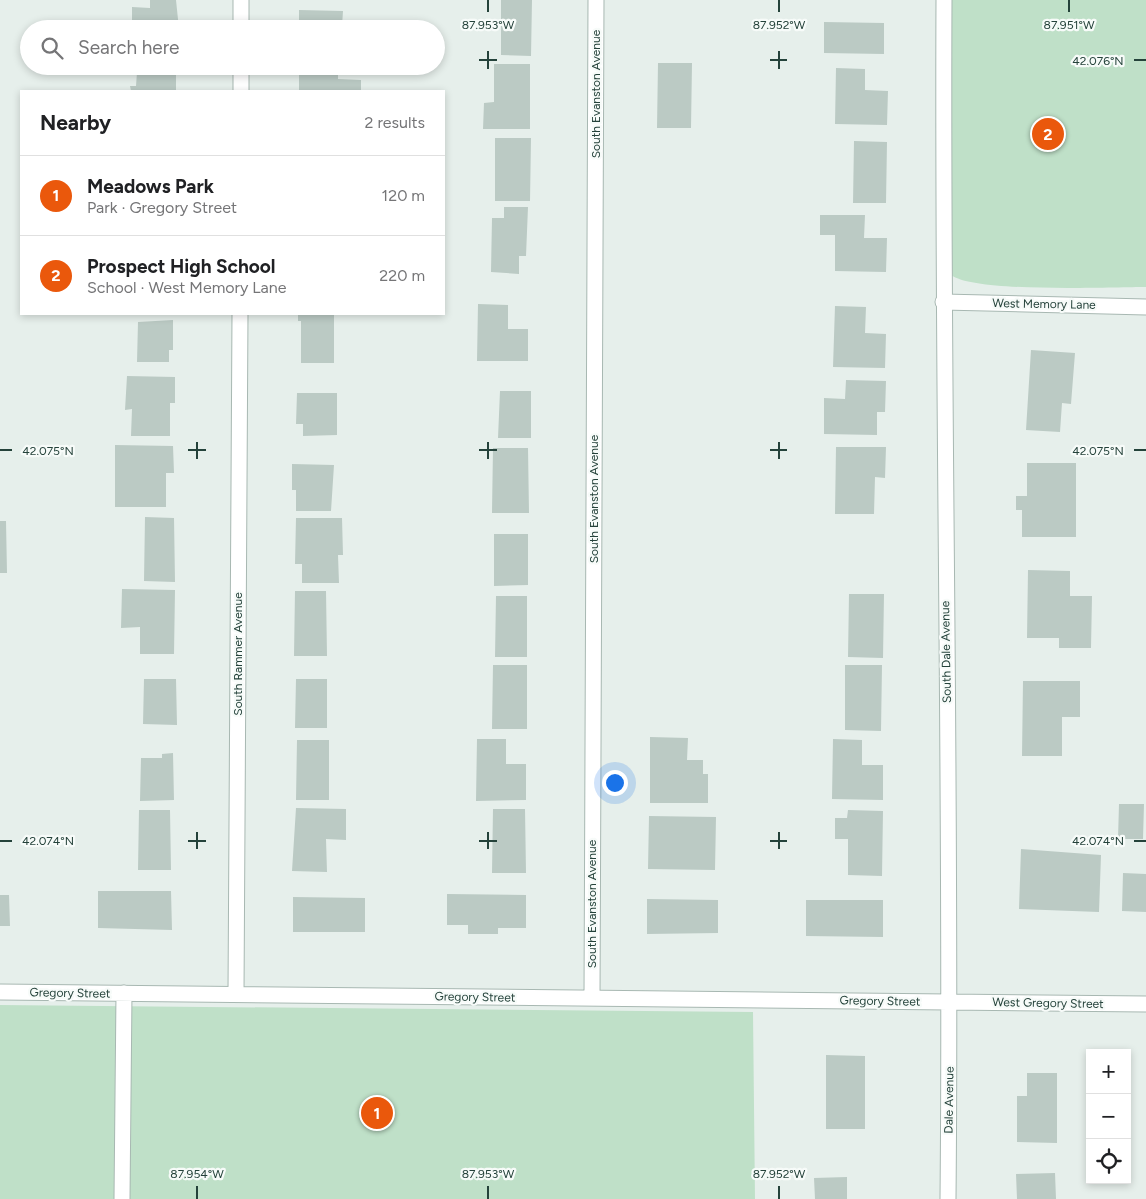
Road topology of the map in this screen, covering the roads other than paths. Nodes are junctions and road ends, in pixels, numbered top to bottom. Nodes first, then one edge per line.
1 (241, 0) edge
2 (596, 0) edge
3 (944, 0) edge
4 (241, 20) edge
5 (241, 75) edge
6 (241, 90) edge
7 (942, 302) junction
8 (1146, 307) edge
9 (240, 315) edge
10 (0, 992) edge
11 (124, 993) junction
12 (236, 994) junction
13 (592, 998) junction
14 (950, 1002) junction
15 (1146, 1004) edge
16 (122, 1199) edge
17 (948, 1199) edge

1 - 4 street
2 - 13 street, South Evanston Avenue
3 - 7 street, South Dale Avenue
5 - 6 street
7 - 8 street, West Memory Lane
7 - 14 street, South Dale Avenue
9 - 12 street, South Rammer Avenue
10 - 11 street, Gregory Street
11 - 12 street, Gregory Street
11 - 16 street
12 - 13 street, Gregory Street
13 - 14 street, Gregory Street
14 - 15 street, West Gregory Street
14 - 17 street, Dale Avenue

